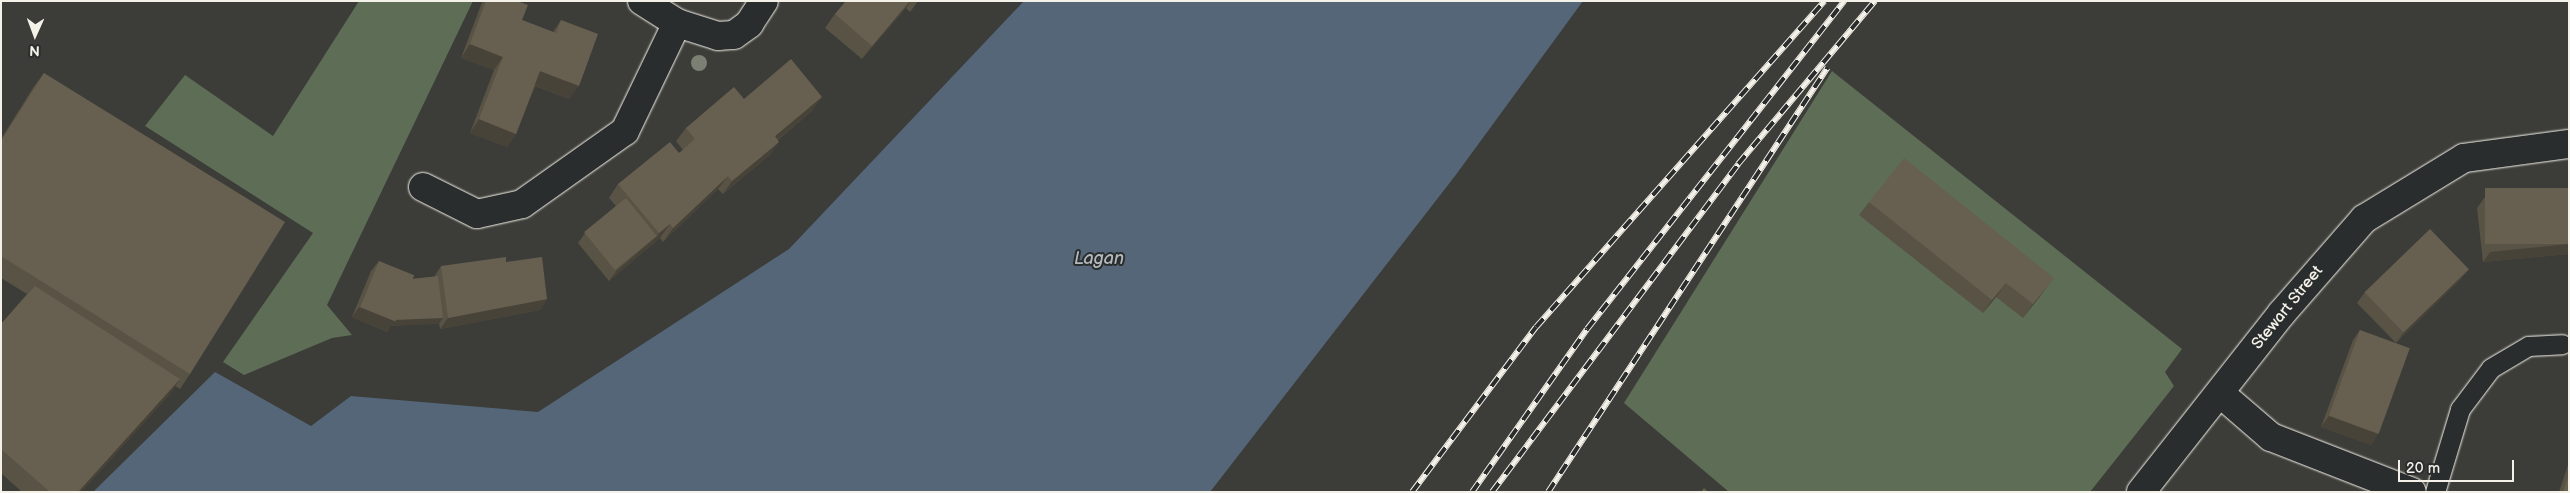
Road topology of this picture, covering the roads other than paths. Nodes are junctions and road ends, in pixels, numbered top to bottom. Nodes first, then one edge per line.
1 (642, 1) edge
2 (764, 1) edge
3 (677, 23) junction
4 (2569, 144) edge
5 (423, 187) dead end
6 (2562, 344) dead end
7 (2222, 394) junction
8 (2141, 492) edge
9 (2412, 492) edge
10 (2435, 492) edge

1 - 3 street
2 - 3 street
3 - 5 street
4 - 7 street, Stewart Street
6 - 10 lane
7 - 8 street, Stewart Street
7 - 9 street

